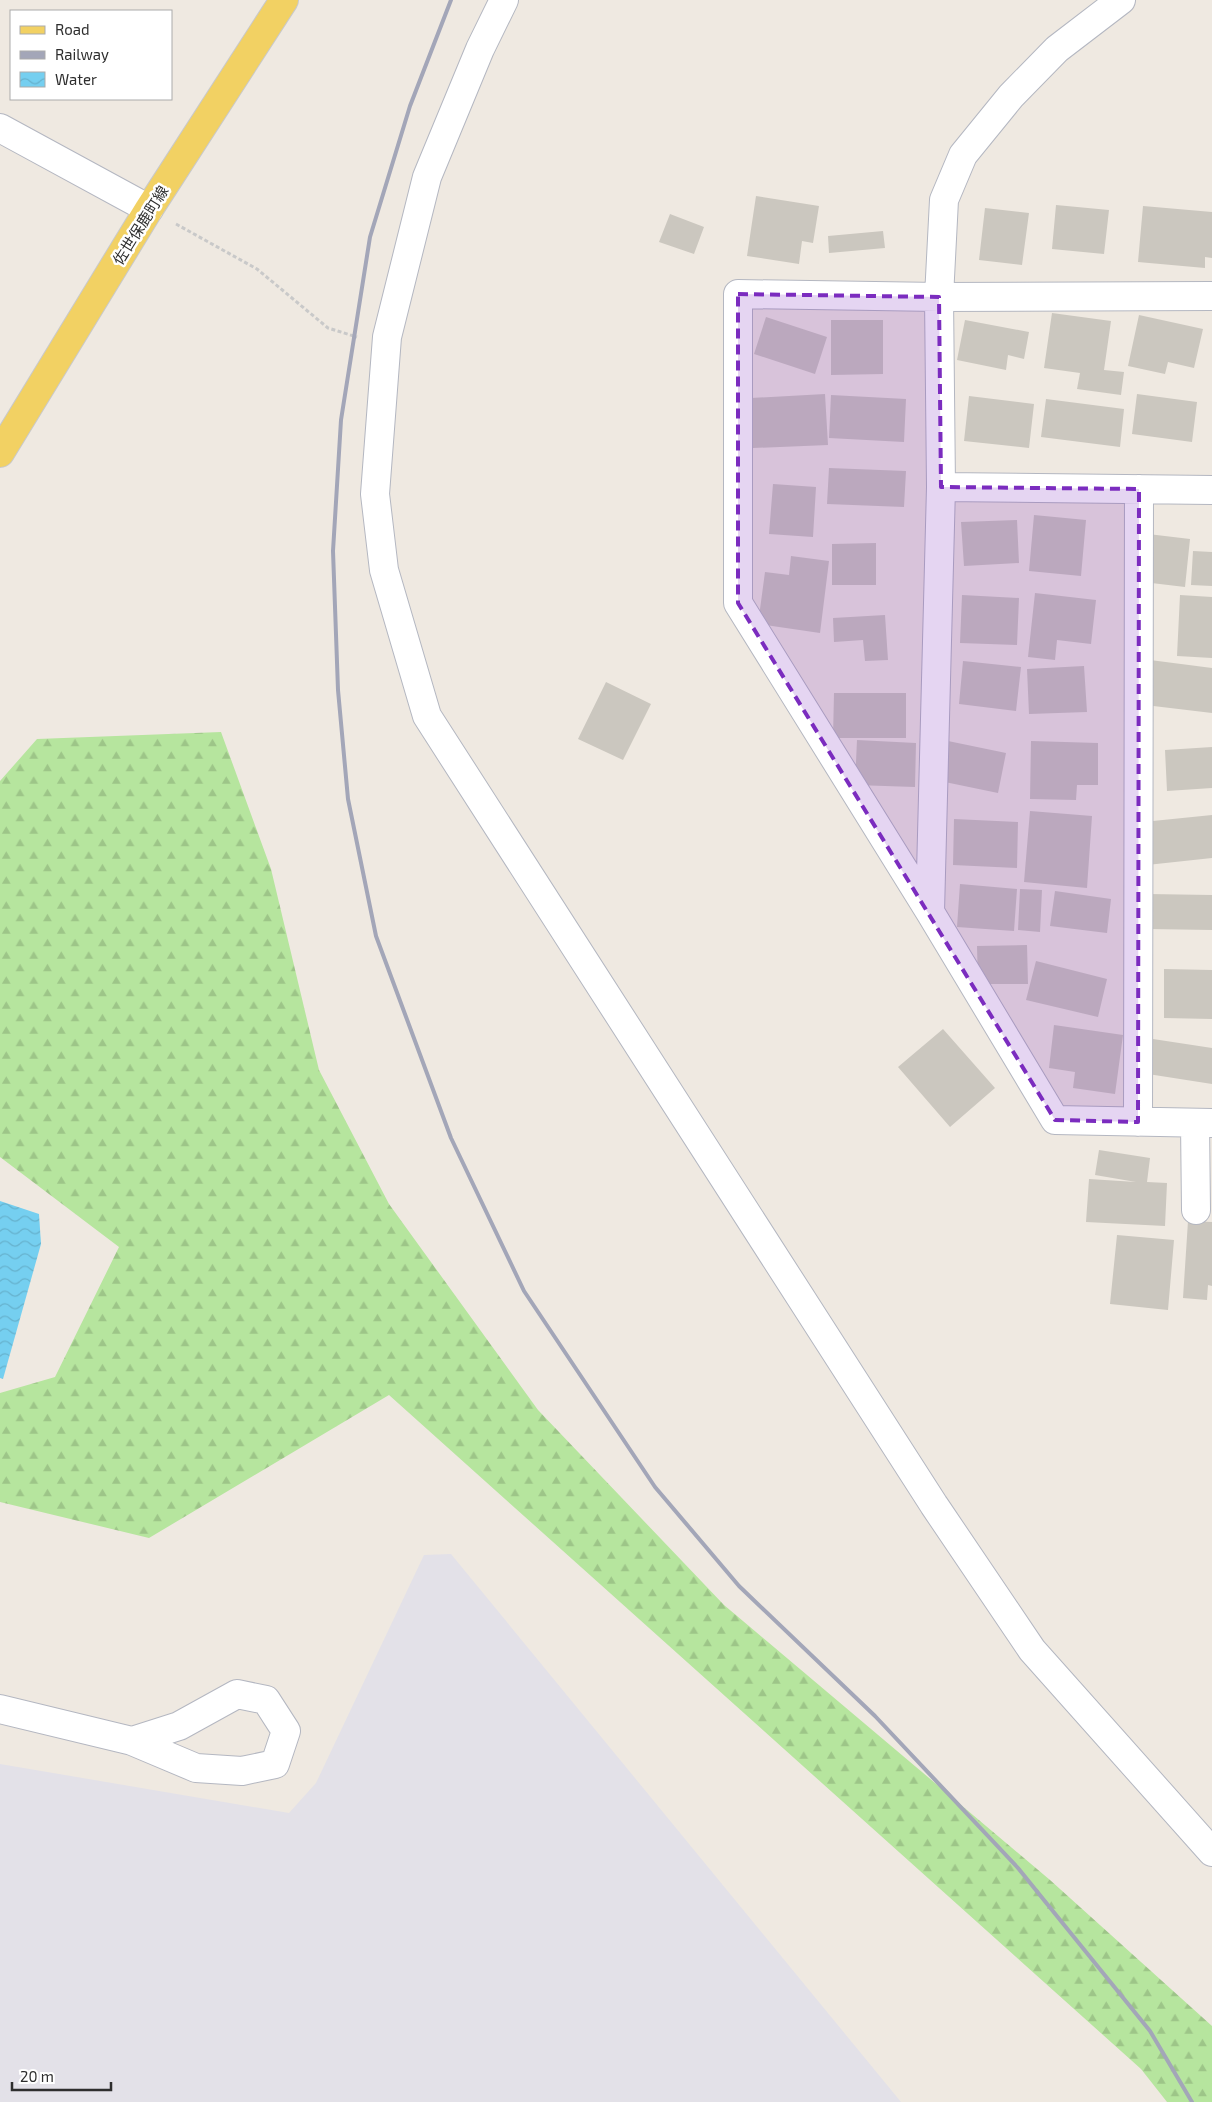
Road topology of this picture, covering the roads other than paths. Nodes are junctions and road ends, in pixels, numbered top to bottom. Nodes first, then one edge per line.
1 (284, 0) edge
2 (504, 0) edge
3 (1121, 0) edge
4 (0, 128) edge
5 (149, 209) junction
6 (1212, 296) edge
7 (939, 297) junction
8 (0, 453) edge
9 (941, 487) junction
10 (1139, 489) junction
11 (1212, 490) edge
12 (930, 912) junction
13 (1138, 1122) junction
14 (1204, 1123) edge
15 (1196, 1210) dead end
16 (0, 1709) edge
17 (132, 1742) junction
18 (1212, 1852) edge

1 - 5 main road, 佐世保鹿町線
2 - 18 street
3 - 7 street
4 - 5 street
5 - 8 main road, 佐世保鹿町線
6 - 7 street
7 - 9 street
7 - 12 street
9 - 10 street
9 - 12 street
10 - 11 street
10 - 13 street
12 - 13 street
13 - 14 street
14 - 15 street
16 - 17 street
17 - 17 street

